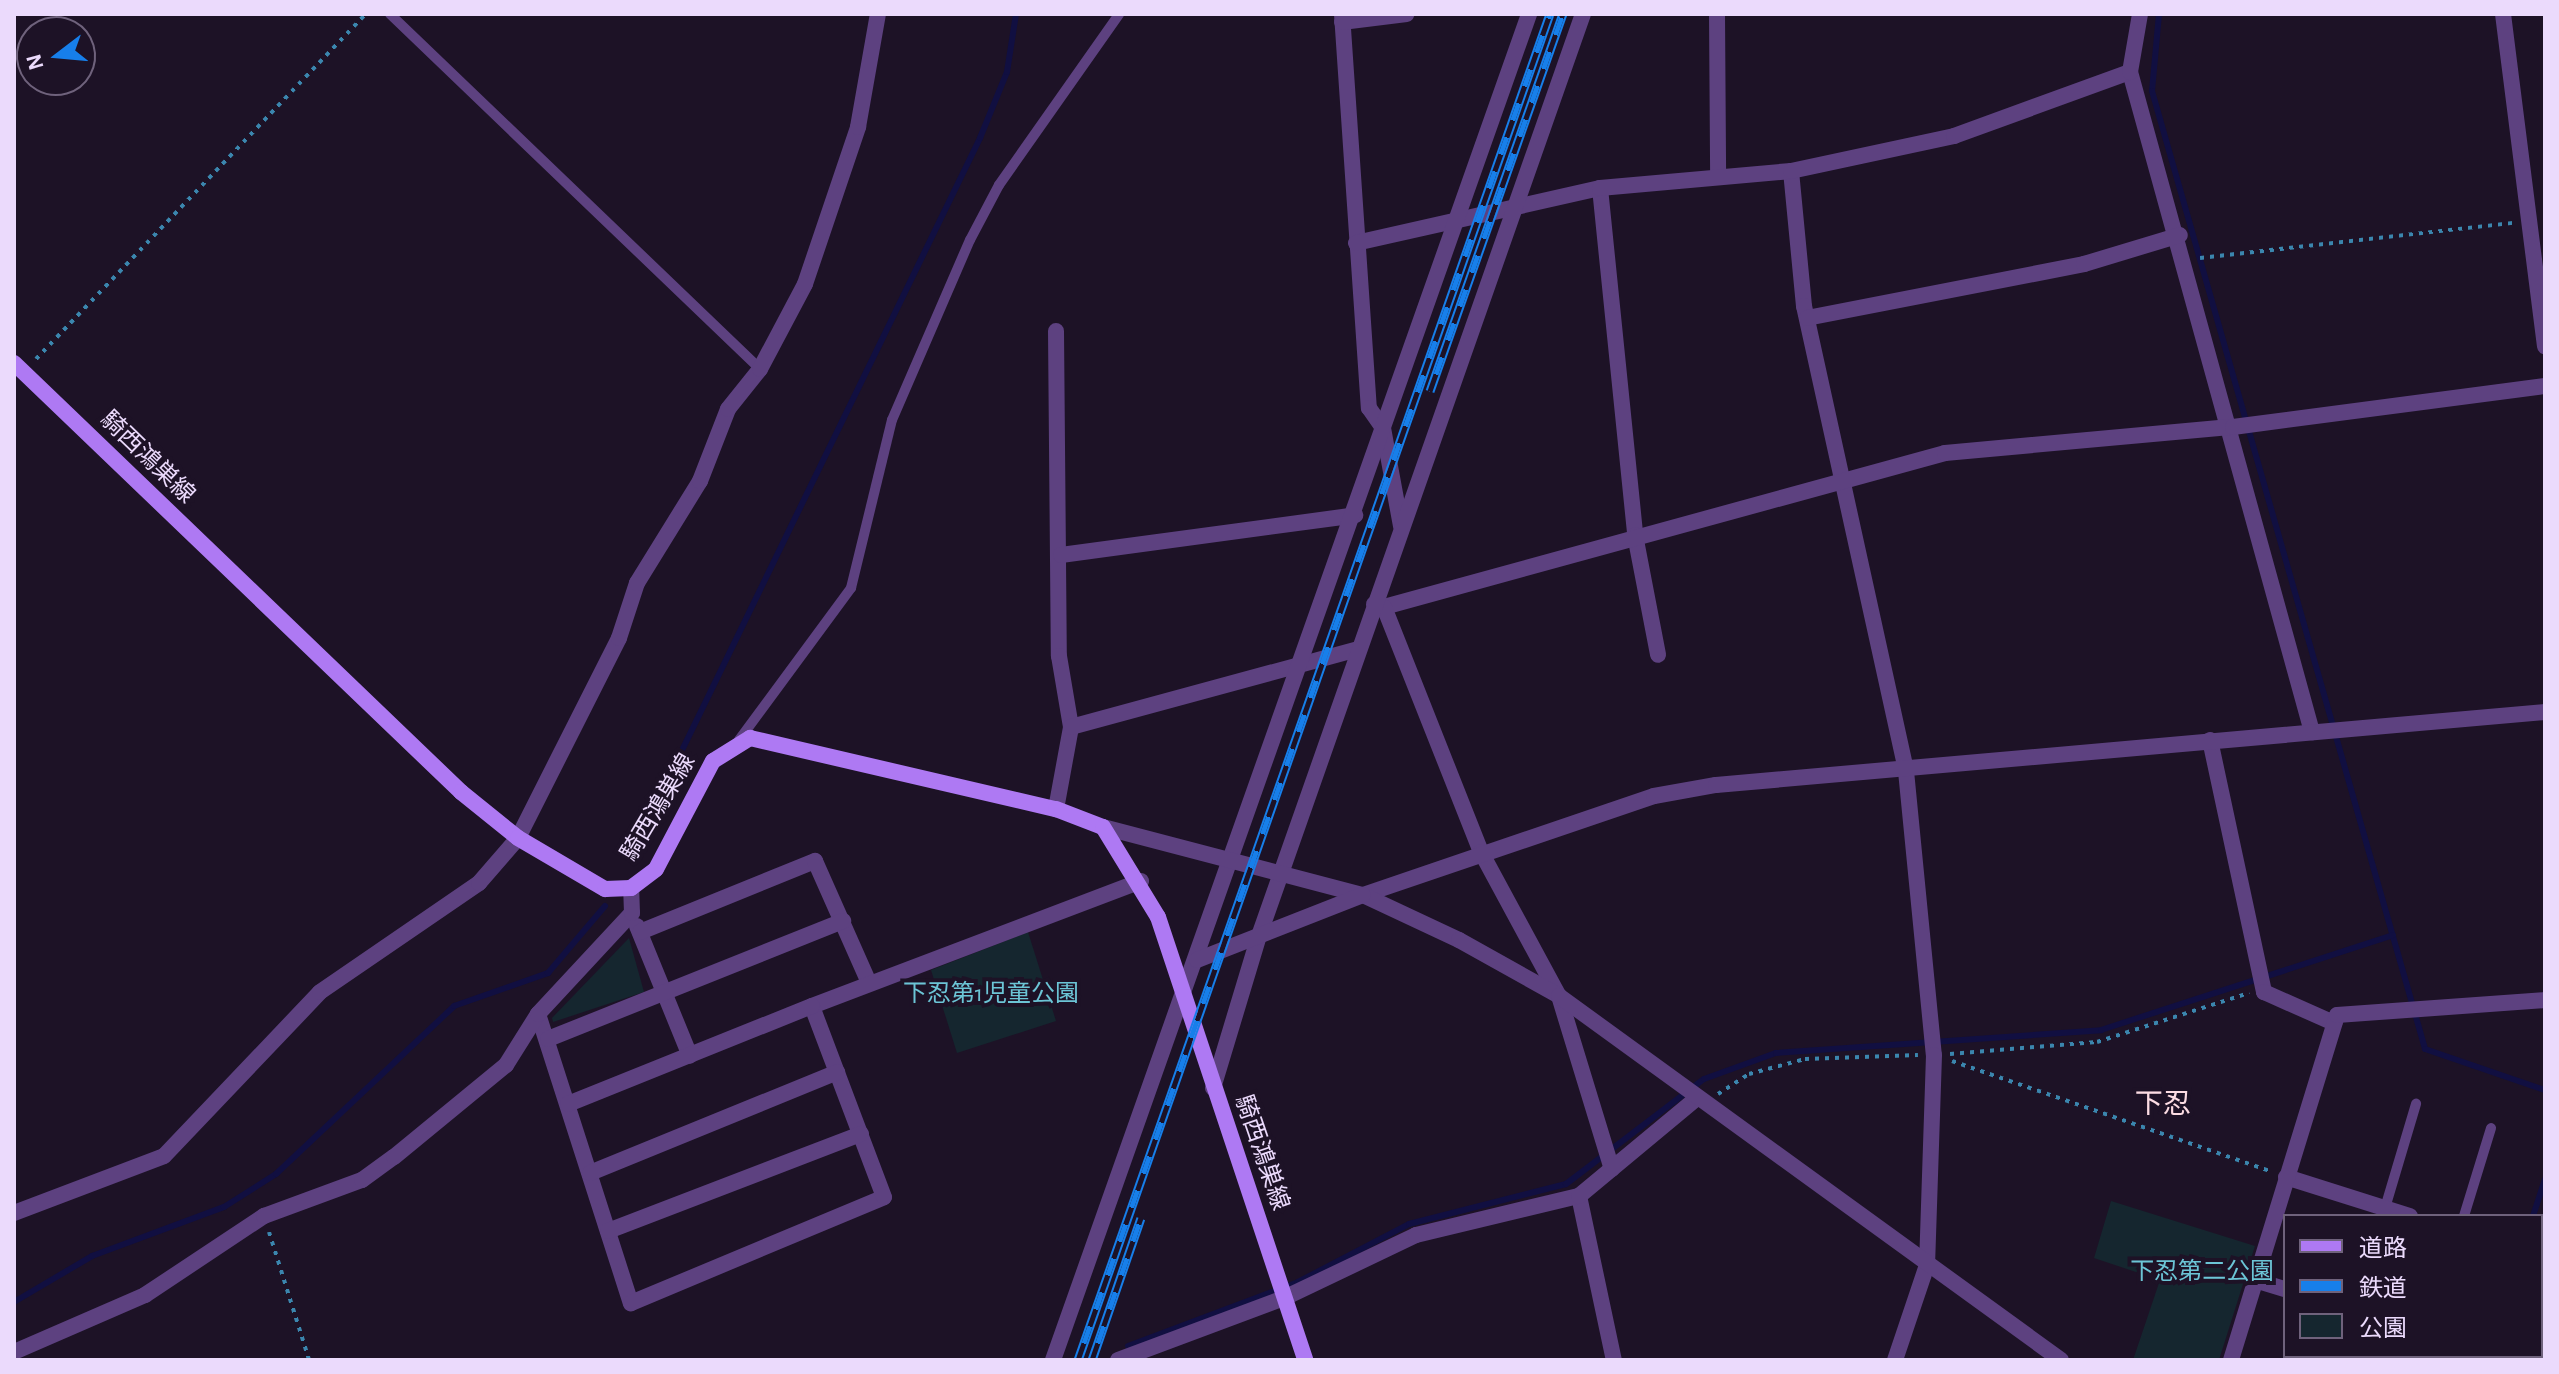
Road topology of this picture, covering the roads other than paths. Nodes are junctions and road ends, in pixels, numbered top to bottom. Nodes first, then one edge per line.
1 (390, 14) edge
2 (878, 14) edge
3 (1119, 14) edge
4 (1407, 14) edge
5 (1529, 14) edge
6 (1583, 14) edge
7 (1717, 14) edge
8 (2140, 14) edge
9 (2503, 14) edge
10 (1342, 18) edge
11 (2130, 72) junction
12 (1791, 171) junction
13 (1718, 176) junction
14 (1600, 188) junction
15 (1521, 205) junction
16 (1457, 222) junction
17 (2180, 235) junction
18 (1356, 243) junction
19 (1807, 318) junction
20 (1056, 331) dead end
21 (2545, 346) edge
22 (18, 366) edge
23 (760, 369) junction
24 (2545, 386) edge
25 (2233, 427) junction
26 (1383, 428) junction
27 (1846, 478) junction
28 (1355, 515) junction
29 (1401, 528) junction
30 (1635, 535) junction
31 (1061, 555) junction
32 (1379, 606) junction
33 (1358, 649) junction
34 (1658, 655) dead end
35 (1300, 664) junction
36 (2545, 712) edge
37 (1071, 727) junction
38 (2312, 732) junction
39 (739, 740) junction
40 (2210, 740) junction
41 (1906, 771) junction
42 (1056, 809) junction
43 (1103, 827) junction
44 (518, 838) junction
45 (1481, 852) junction
46 (1232, 861) junction
47 (1281, 873) junction
48 (1141, 881) junction
49 (631, 888) junction
50 (1363, 895) junction
51 (632, 913) junction
52 (843, 921) junction
53 (640, 932) junction
54 (1259, 936) junction
55 (1197, 960) junction
56 (869, 983) junction
57 (664, 991) junction
58 (1183, 992) junction
59 (1559, 996) junction
60 (2545, 1000) edge
61 (812, 1006) junction
62 (538, 1014) junction
63 (2334, 1023) junction
64 (548, 1039) junction
65 (690, 1056) junction
66 (837, 1072) junction
67 (1213, 1088) junction
68 (1700, 1102) junction
69 (568, 1104) junction
70 (2416, 1104) dead end
71 (2491, 1128) dead end
72 (861, 1134) junction
73 (1612, 1169) junction
74 (590, 1173) junction
75 (2286, 1177) junction
76 (1579, 1196) junction
77 (2385, 1208) junction
78 (14, 1213) edge
79 (2404, 1214) edge
80 (2465, 1214) edge
81 (608, 1231) junction
82 (1927, 1265) junction
83 (2255, 1280) junction
84 (2283, 1288) edge
85 (1282, 1292) junction
86 (14, 1352) edge
87 (1053, 1360) edge
88 (1118, 1360) edge
89 (1305, 1360) edge
90 (1614, 1360) edge
91 (1895, 1360) edge
92 (2061, 1360) edge
93 (2231, 1360) edge

1 - 23 lane
2 - 23 street
3 - 39 lane
4 - 10 street
5 - 16 street
6 - 15 street
7 - 13 street
8 - 11 street
9 - 21 street
10 - 18 street
11 - 12 street
11 - 17 street
12 - 13 street
12 - 19 street
13 - 14 street
14 - 15 street
14 - 30 street
15 - 16 street
15 - 29 street
16 - 18 street
16 - 26 street
17 - 19 street
17 - 25 street
18 - 26 street
19 - 27 street
20 - 31 street
22 - 44 main road, 騎西鴻巣線
23 - 44 street
24 - 25 street
25 - 27 street
25 - 38 street
26 - 28 street
26 - 29 street
27 - 30 street
27 - 41 street
28 - 31 street
28 - 35 street
29 - 32 street
30 - 32 street
30 - 34 street
31 - 37 street
32 - 33 street
32 - 45 street
33 - 35 street
33 - 47 street
35 - 37 street
35 - 46 street
36 - 38 street
37 - 42 street
38 - 40 street
39 - 42 main road
39 - 49 main road, 騎西鴻巣線
40 - 41 street
40 - 63 street
41 - 45 street
41 - 82 street
42 - 43 main road
43 - 46 street
43 - 48 main road, 騎西鴻巣線
44 - 49 main road, 騎西鴻巣線
44 - 78 street
45 - 50 street
45 - 59 street
46 - 47 street
46 - 55 street
47 - 50 street
47 - 54 street
48 - 56 street
48 - 58 main road, 騎西鴻巣線
49 - 51 street
50 - 54 street
50 - 59 street
51 - 53 street
51 - 62 street
52 - 53 street
52 - 56 street
52 - 57 street
53 - 57 street
54 - 55 street
54 - 67 street
55 - 58 street
56 - 61 street
57 - 64 street
57 - 65 street
58 - 67 main road, 騎西鴻巣線
58 - 87 street
59 - 68 street
59 - 73 street
60 - 63 street
61 - 65 street
61 - 66 street
62 - 64 street
62 - 86 street
63 - 75 street
64 - 69 street
65 - 69 street
66 - 72 street
66 - 74 street
67 - 85 main road, 騎西鴻巣線
68 - 73 street
68 - 82 street
69 - 74 street
70 - 77 lane
71 - 80 lane
72 - 81 street
72 - 81 street
73 - 76 street
74 - 81 street
75 - 77 street
75 - 83 street
76 - 85 street
76 - 90 street
77 - 79 street
82 - 91 street
82 - 92 street
83 - 84 street
83 - 93 street
85 - 88 street
85 - 89 main road, 騎西鴻巣線

